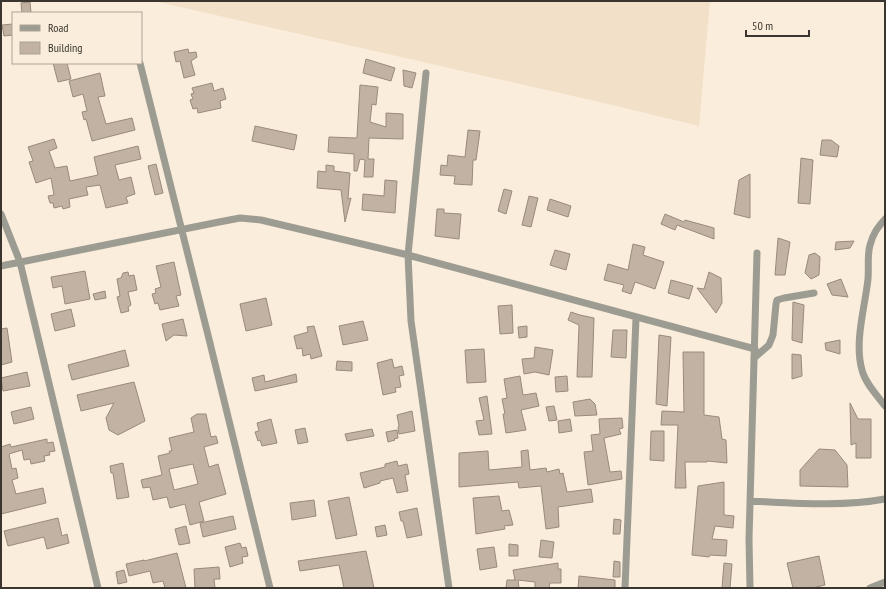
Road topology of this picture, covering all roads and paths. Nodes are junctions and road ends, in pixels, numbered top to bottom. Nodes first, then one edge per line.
1 (140, 64) edge
2 (426, 73) dead end
3 (1, 214) edge
4 (885, 219) edge
5 (182, 229) junction
6 (757, 253) dead end
7 (408, 255) junction
8 (20, 262) junction
9 (1, 266) edge
10 (814, 293) dead end
11 (636, 318) junction
12 (755, 349) junction
13 (754, 358) junction
14 (885, 406) edge
15 (885, 498) edge
16 (750, 501) junction
17 (885, 582) edge
18 (98, 588) edge
19 (270, 588) edge
20 (449, 588) edge
21 (625, 588) edge
22 (750, 588) edge
23 (870, 588) edge

1 - 5 street
2 - 7 street
3 - 8 street
4 - 14 street
5 - 7 street
5 - 8 street
5 - 19 street
6 - 12 street
7 - 11 street
7 - 20 street
8 - 9 street
8 - 18 street
10 - 13 street
11 - 12 street
11 - 21 street
12 - 13 street
13 - 16 street
15 - 16 street
16 - 22 street
17 - 23 street

